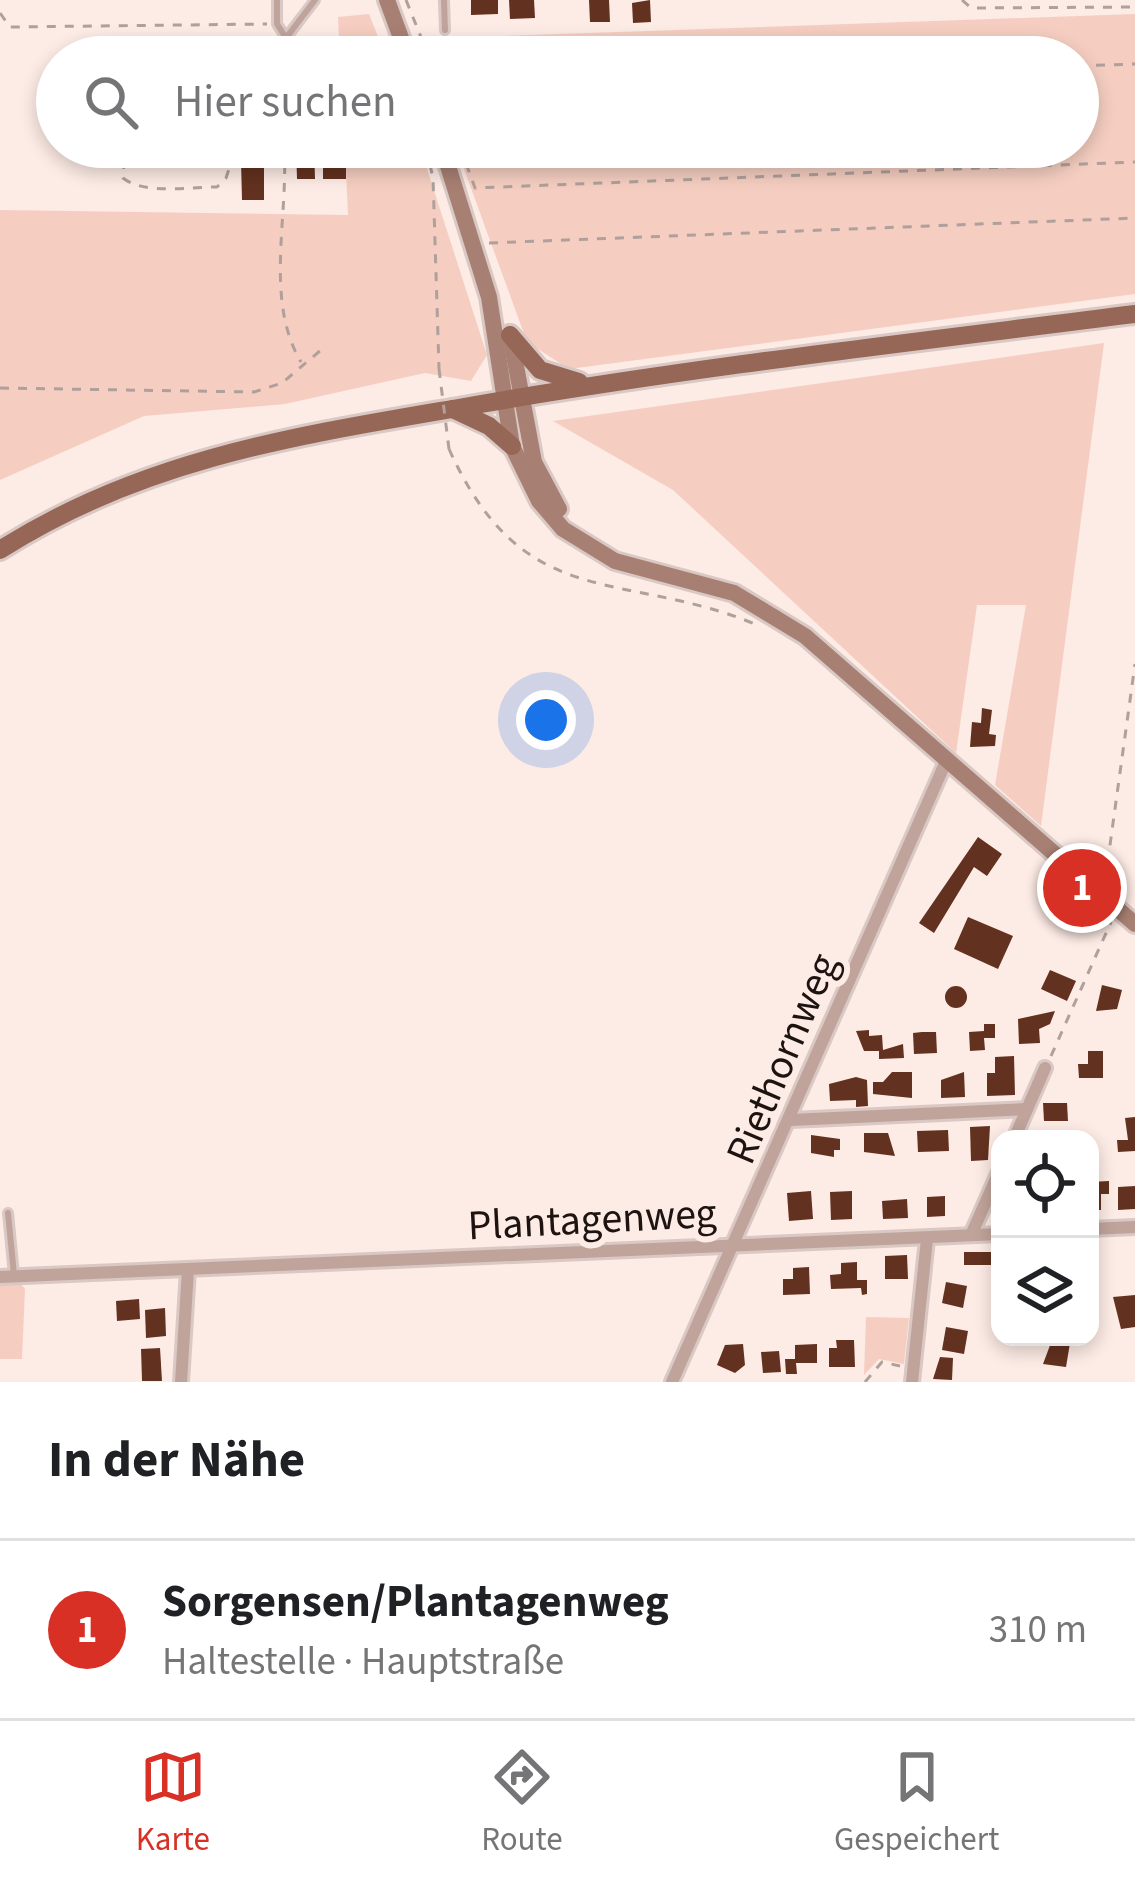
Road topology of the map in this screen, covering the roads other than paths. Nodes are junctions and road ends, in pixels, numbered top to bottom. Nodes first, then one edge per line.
1 (277, 0) edge
2 (315, 0) edge
3 (387, 0) edge
4 (444, 0) edge
5 (445, 30) dead end
6 (285, 36) edge
7 (288, 36) edge
8 (400, 36) edge
9 (449, 168) edge
10 (476, 250) junction
11 (1135, 314) edge
12 (510, 334) junction
13 (596, 384) junction
14 (514, 398) junction
15 (453, 409) junction
16 (512, 446) junction
17 (0, 550) edge
18 (647, 570) junction
19 (947, 759) junction
20 (1135, 923) edge
21 (1045, 1068) road end
22 (1027, 1108) junction
23 (790, 1120) junction
24 (1017, 1130) edge
25 (991, 1190) edge
26 (8, 1213) dead end
27 (4, 1223) edge
28 (1135, 1227) edge
29 (1099, 1229) edge
30 (991, 1234) edge
31 (971, 1235) junction
32 (927, 1239) junction
33 (737, 1244) junction
34 (12, 1256) junction
35 (0, 1257) edge
36 (188, 1270) junction
37 (7, 1277) edge
38 (912, 1376) edge
39 (181, 1382) edge
40 (672, 1382) edge

1 - 6 lane
2 - 7 lane
3 - 8 main road
4 - 5 lane
9 - 10 main road
10 - 12 main road
10 - 14 main road
11 - 13 main road
12 - 13 main road
12 - 14 main road
13 - 14 main road
14 - 15 main road
14 - 16 main road
14 - 18 main road
15 - 16 main road
15 - 17 main road
16 - 18 main road
18 - 19 main road
19 - 20 main road
19 - 23 street, Riethornweg
21 - 22 street
22 - 23 street
22 - 24 street
23 - 33 street, Riethornweg
25 - 31 street
26 - 27 lane
27 - 34 lane
28 - 29 street
30 - 31 street, Plantagenweg
31 - 32 street, Plantagenweg
32 - 33 street, Plantagenweg
32 - 38 street
33 - 36 street, Plantagenweg
33 - 40 street, Riethornweg
34 - 35 lane
34 - 37 lane
36 - 37 street, Plantagenweg
36 - 39 street

